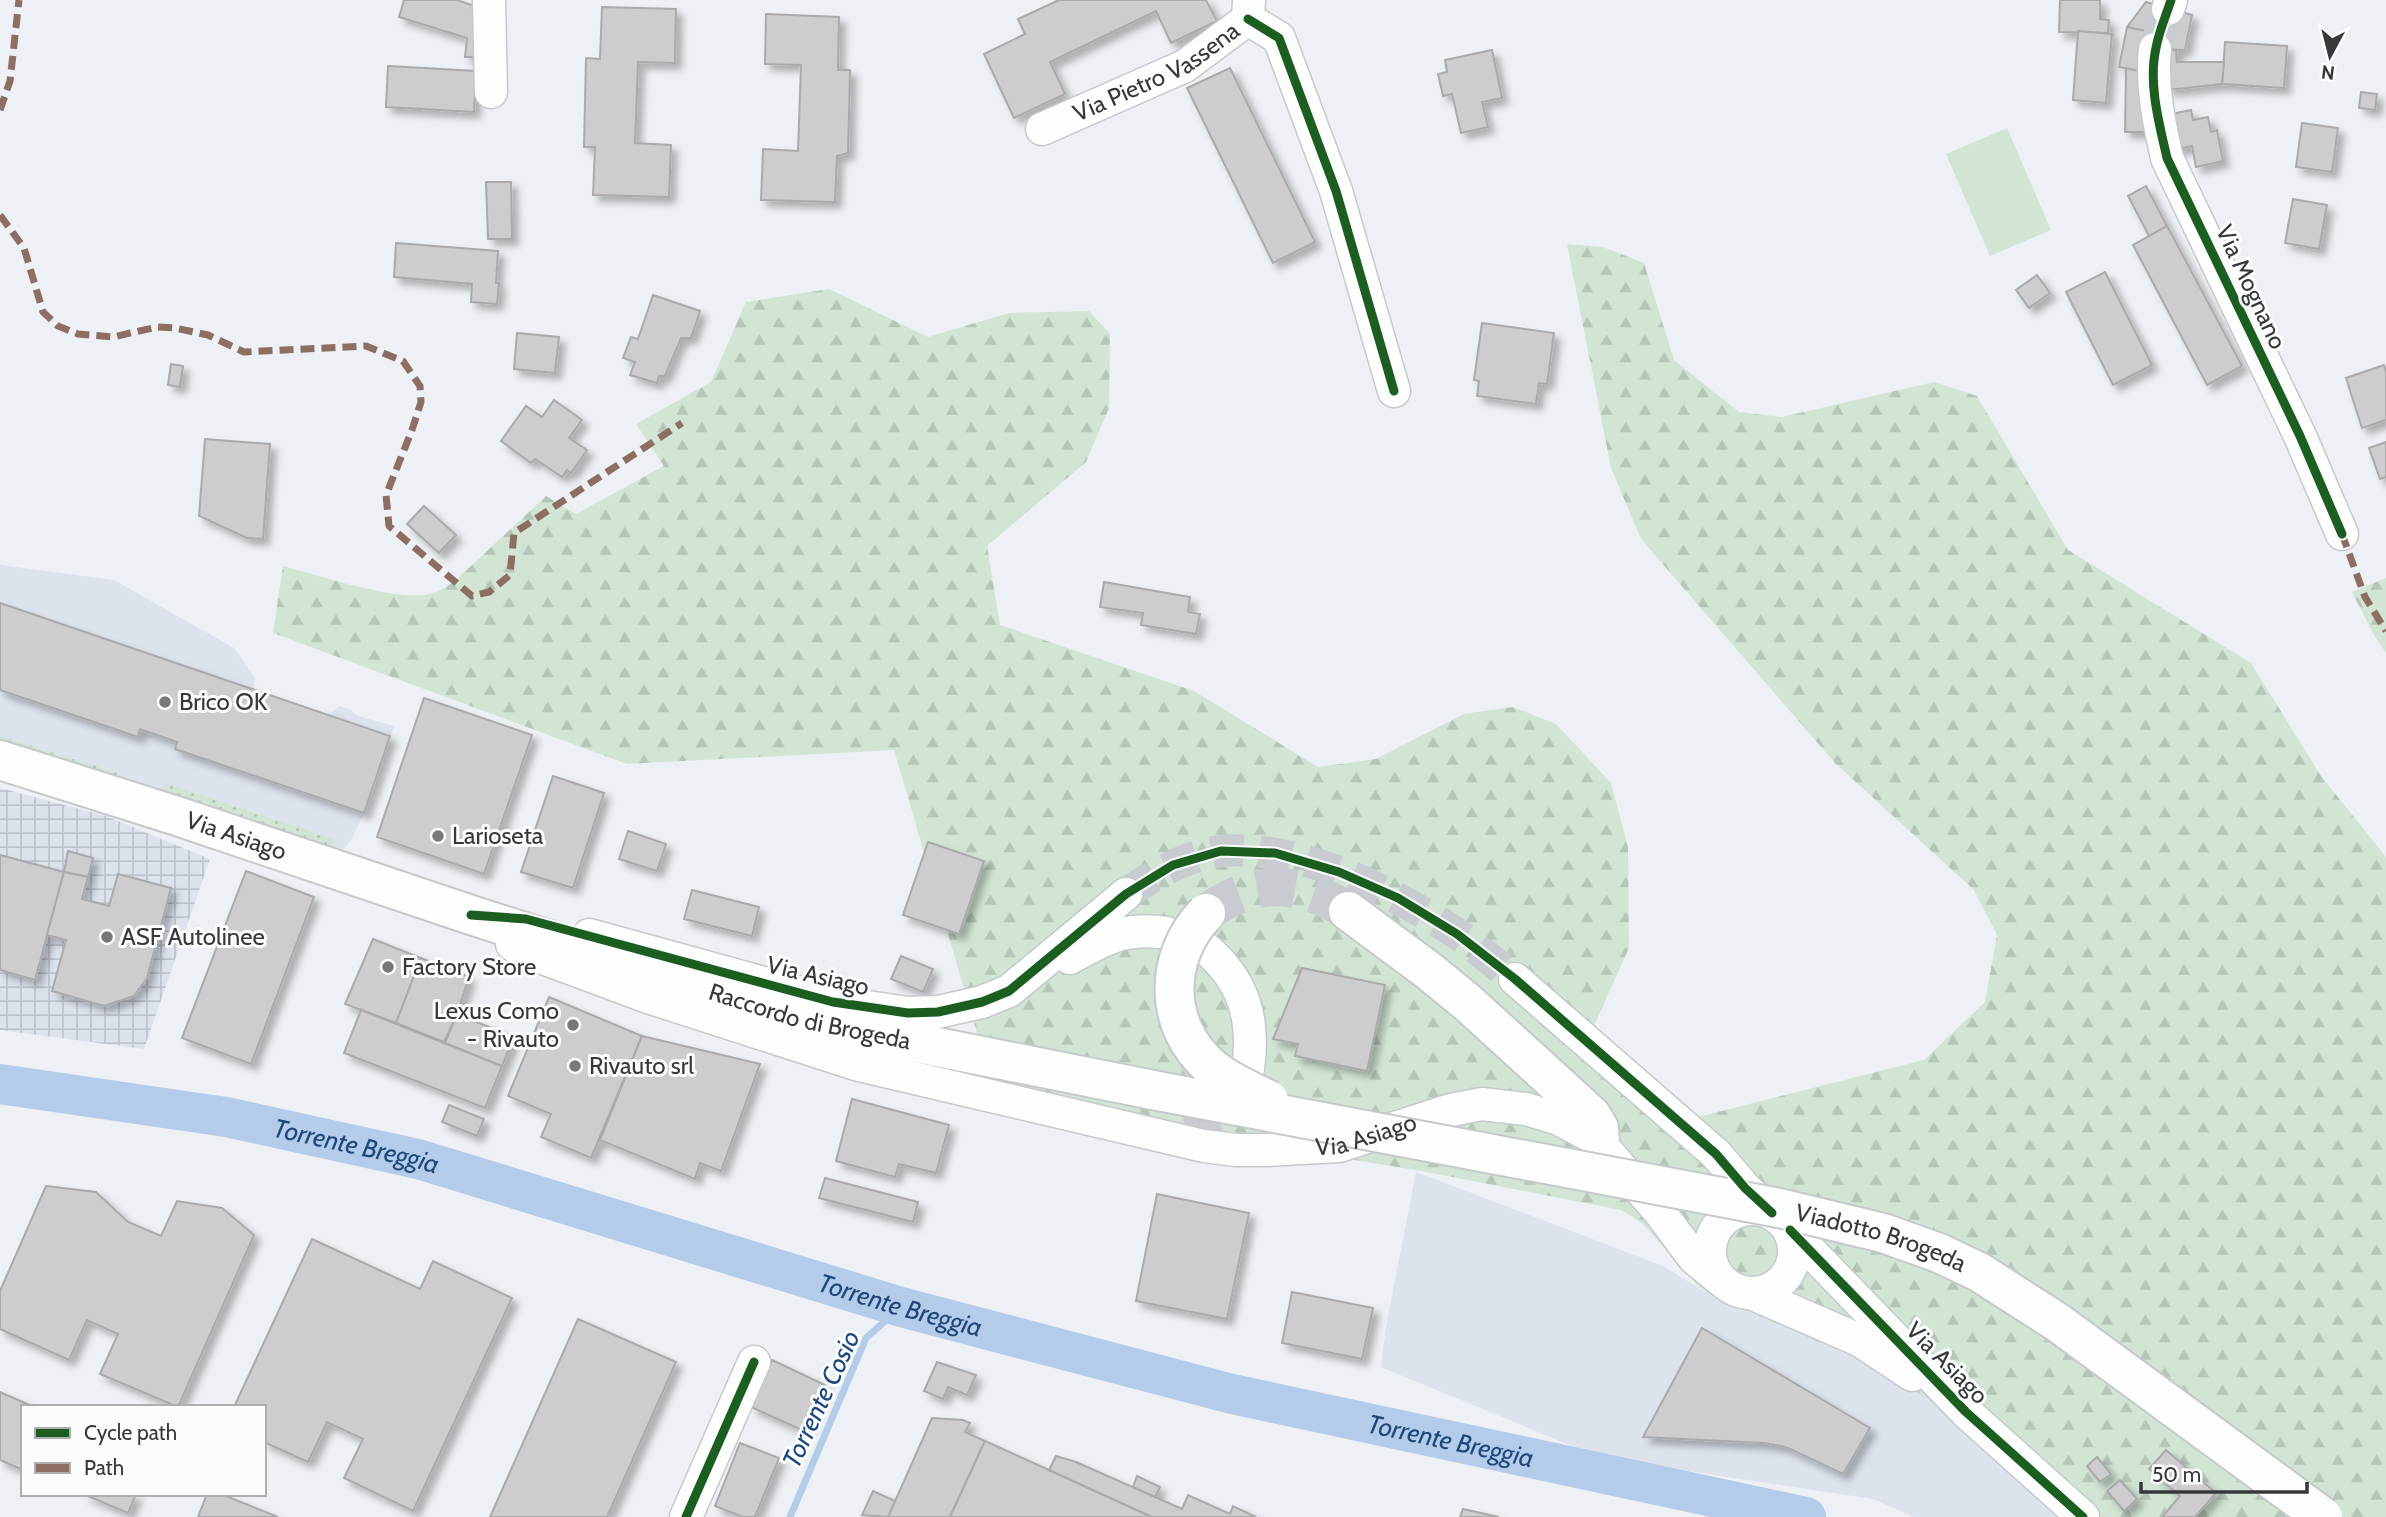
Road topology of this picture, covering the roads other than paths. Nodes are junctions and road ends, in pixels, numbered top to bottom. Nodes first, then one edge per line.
1 (489, 0) edge
2 (1248, 10) edge
3 (2155, 49) tunnel mouth
4 (491, 92) dead end
5 (1042, 129) dead end
6 (1394, 391) dead end
7 (2342, 534) dead end
8 (0, 760) edge
9 (1126, 894) tunnel mouth
10 (1348, 911) tunnel mouth
11 (471, 915) junction
12 (1205, 930) joint
13 (1167, 933) dead end
14 (1515, 979) tunnel mouth
15 (1009, 991) junction
16 (1248, 1069) dead end
17 (1158, 1091) joint
18 (1309, 1119) junction
19 (1185, 1127) tunnel mouth
20 (1140, 1130) junction
21 (1600, 1143) junction
22 (1781, 1222) junction
23 (1721, 1280) junction
24 (1751, 1293) junction
25 (754, 1362) dead end
26 (1966, 1412) junction
27 (686, 1517) edge
28 (2082, 1517) edge
29 (2323, 1517) edge

1 - 4 street
2 - 5 street, Via Pietro Vassena
2 - 6 street
3 - 7 street, Via Mognano
8 - 11 main road, Via Asiago
9 - 15 street, Via Asiago
10 - 21 main road
11 - 15 street, Via Asiago
11 - 17 main road, Raccordo di Brogeda
11 - 20 street, Via Asiago
12 - 16 street
12 - 18 main road, bridge
13 - 15 street
14 - 22 street, Via Asiago
17 - 18 main road, Viadotto Brogeda, bridge
18 - 29 main road, Viadotto Brogeda, bridge
19 - 20 street
20 - 21 street, Via Asiago
21 - 23 street, Via Asiago
22 - 23 street
22 - 24 street
22 - 26 street, Via Asiago
23 - 24 street
24 - 26 street, Via Asiago
25 - 27 street
26 - 28 street, Via Asiago

